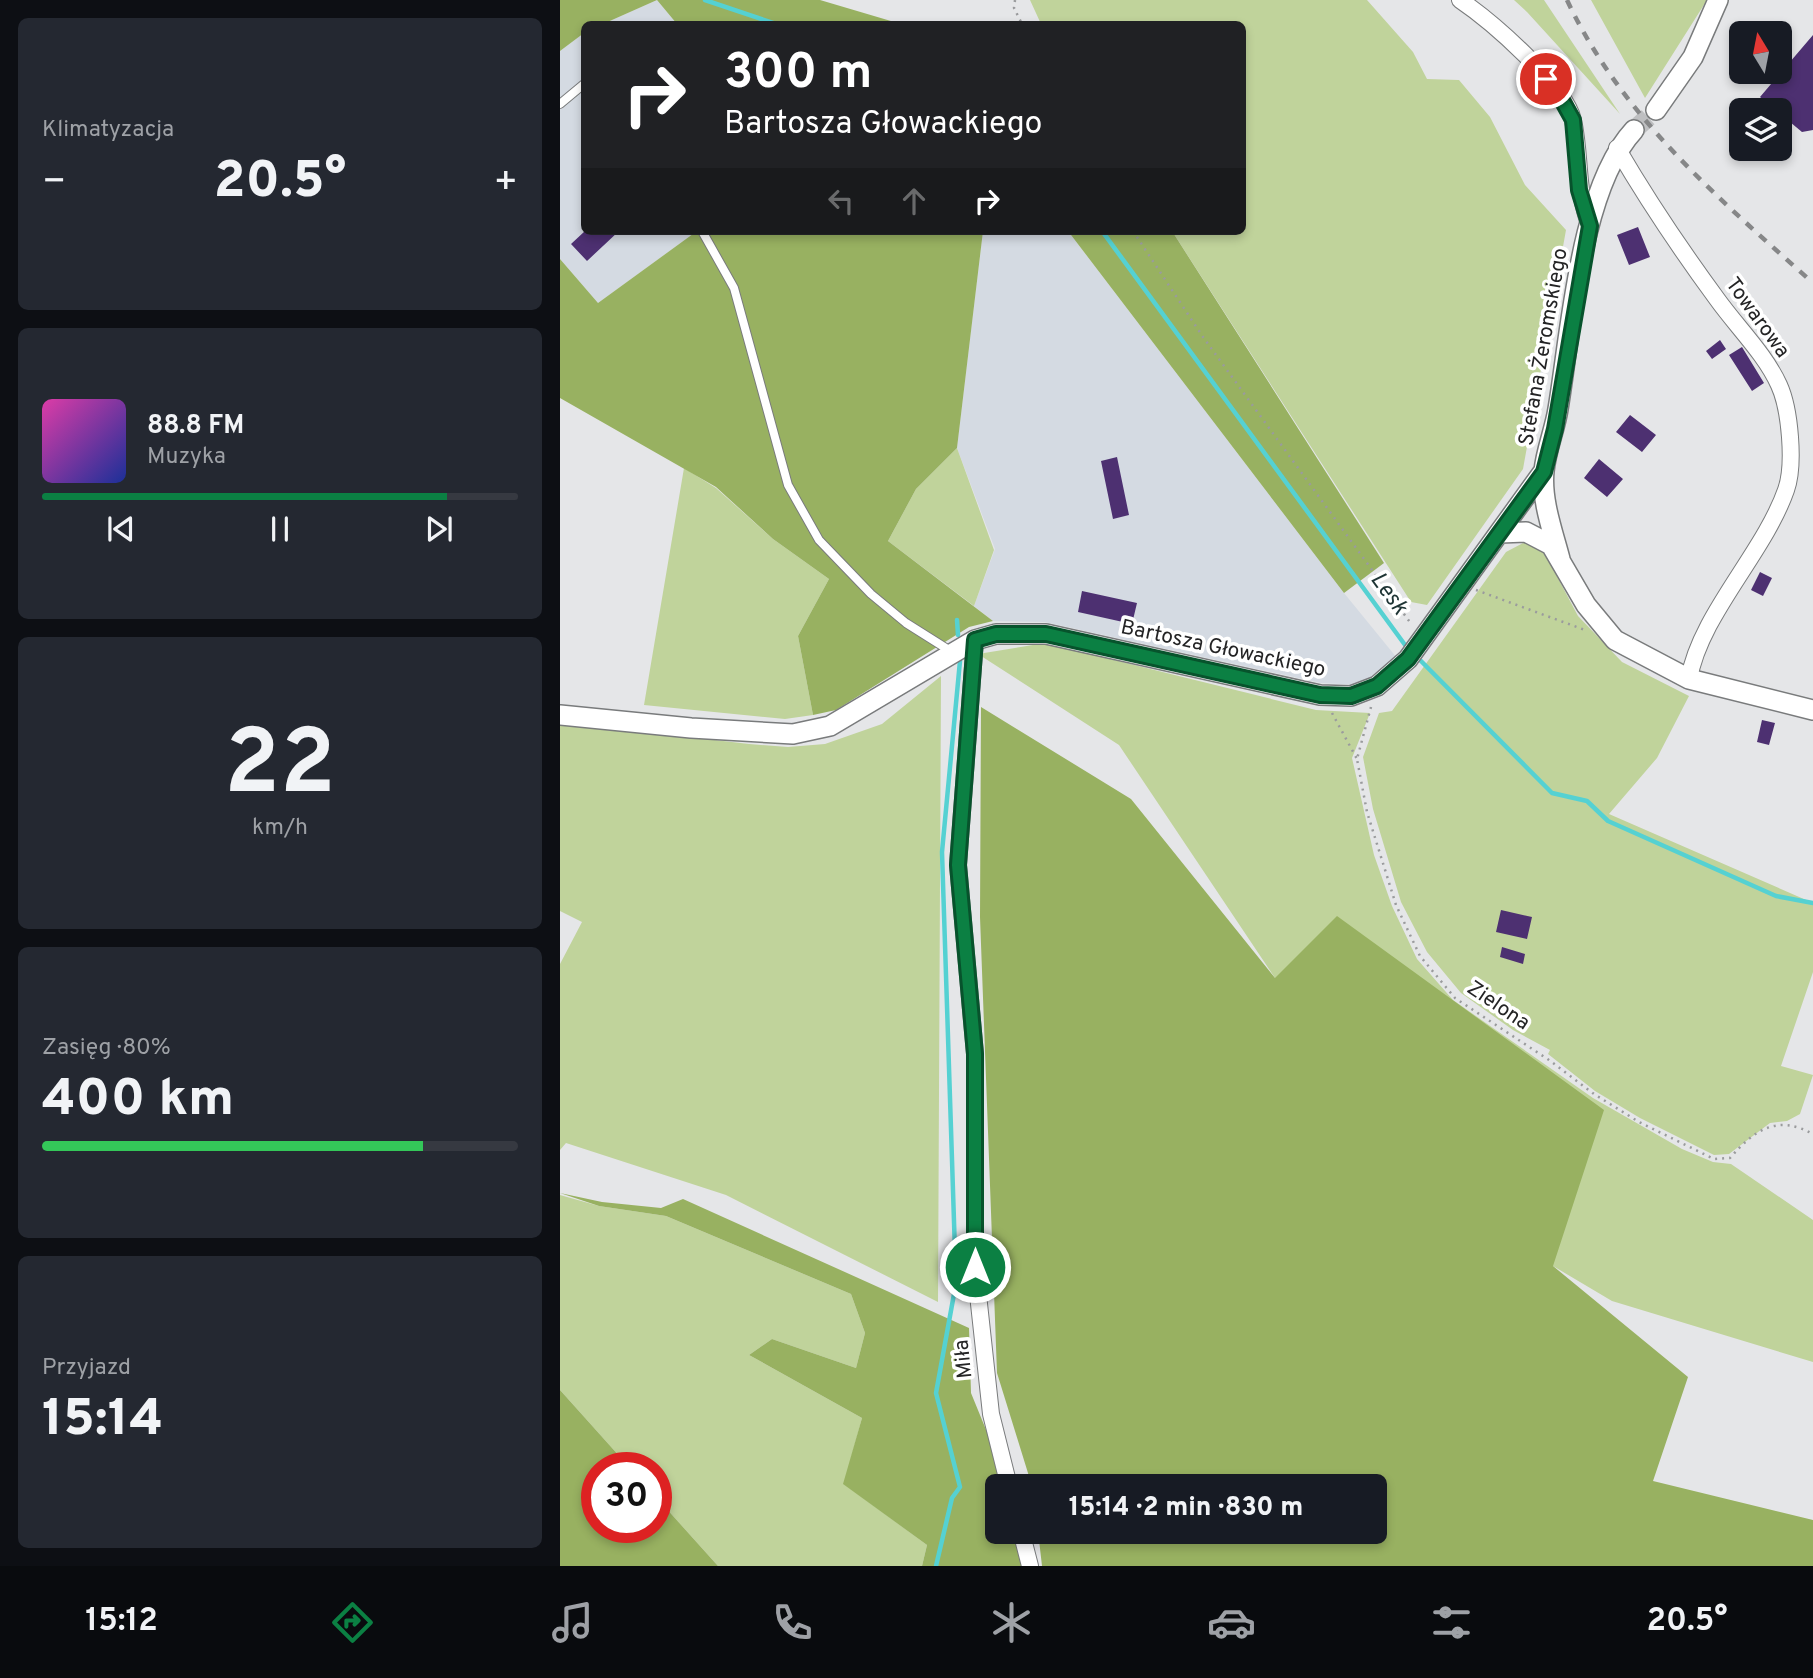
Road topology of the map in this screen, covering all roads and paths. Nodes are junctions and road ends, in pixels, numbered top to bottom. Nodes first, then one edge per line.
1 (1015, 0) edge
2 (1460, 0) edge
3 (1718, 0) edge
4 (1020, 21) edge
5 (581, 86) edge
6 (560, 104) edge
7 (1656, 110) tunnel mouth
8 (1634, 130) tunnel mouth
9 (1617, 148) junction
10 (1590, 226) junction
11 (704, 235) edge
12 (1136, 235) edge
13 (1544, 472) junction
14 (1500, 533) junction
15 (1560, 559) junction
16 (1462, 585) junction
17 (1589, 631) dead end
18 (975, 640) junction
19 (1416, 648) junction
20 (952, 652) junction
21 (1689, 678) junction
22 (1377, 686) junction
23 (1320, 695) junction
24 (1813, 710) edge
25 (560, 715) edge
26 (1357, 759) junction
27 (1813, 1134) edge
28 (1006, 1474) edge
29 (1024, 1544) edge
30 (1030, 1566) edge

1 - 4 path
2 - 10 street
3 - 7 street
5 - 6 lane
8 - 9 street
9 - 10 street, Stefana Żeromskiego
9 - 21 street, Towarowa
10 - 13 street, Stefana Żeromskiego
11 - 20 lane
12 - 19 path
13 - 14 street, Bartosza Głowackiego
13 - 15 street, Stefana Żeromskiego
14 - 15 street, Stefana Żeromskiego
14 - 16 street, Bartosza Głowackiego
15 - 21 street, Stefana Żeromskiego
16 - 17 path
16 - 19 street, Bartosza Głowackiego
18 - 20 street, Bartosza Głowackiego
18 - 23 street, Bartosza Głowackiego
18 - 28 street, Miła
19 - 22 street, Bartosza Głowackiego
20 - 25 street, Bartosza Głowackiego
21 - 24 street, Stefana Żeromskiego
22 - 23 street, Bartosza Głowackiego
22 - 26 path, Zielona
23 - 26 path
26 - 27 path, Zielona
29 - 30 street

